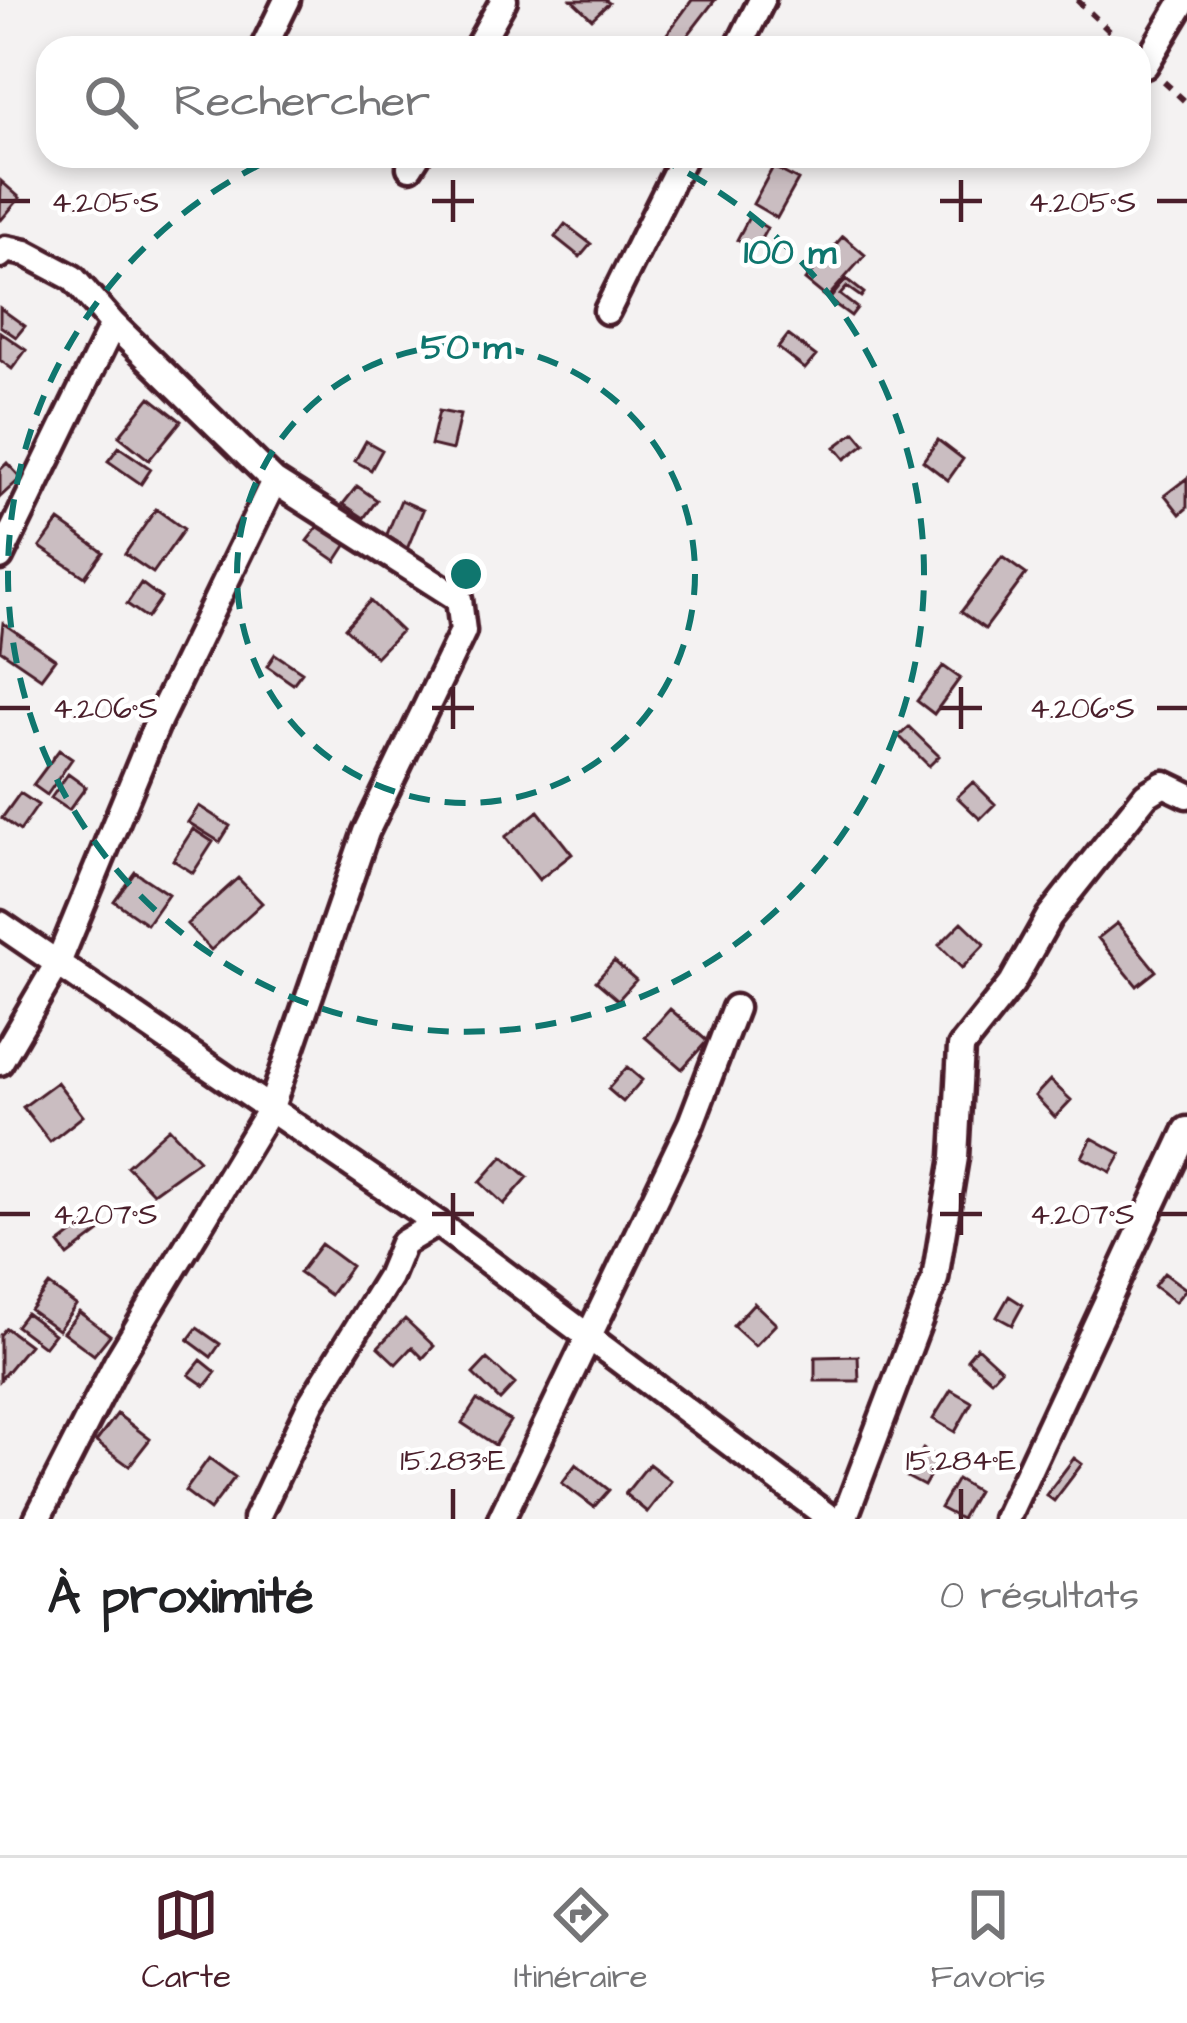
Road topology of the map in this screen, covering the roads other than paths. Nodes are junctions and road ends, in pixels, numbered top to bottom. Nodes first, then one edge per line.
1 (287, 0) edge
2 (504, 0) edge
3 (762, 0) edge
4 (1184, 0) edge
5 (269, 36) edge
6 (484, 36) edge
7 (744, 36) edge
8 (1151, 39) edge
9 (678, 168) edge
10 (0, 255) edge
11 (607, 310) dead end
12 (112, 324) junction
13 (274, 481) junction
14 (0, 557) edge
15 (1187, 795) edge
16 (0, 924) edge
17 (58, 963) junction
18 (735, 1008) dead end
19 (0, 1062) edge
20 (271, 1108) junction
21 (1187, 1130) edge
22 (437, 1223) junction
23 (590, 1338) junction
24 (37, 1519) edge
25 (256, 1519) edge
26 (501, 1519) edge
27 (831, 1519) edge
28 (844, 1519) edge
29 (1006, 1519) edge

1 - 5 street
2 - 6 street
3 - 7 street
4 - 8 street
9 - 11 street
10 - 12 street
12 - 13 street
12 - 14 street
13 - 17 street
13 - 20 street
15 - 28 street
16 - 17 street
17 - 19 street
17 - 20 street
18 - 23 street
20 - 22 street
20 - 24 street
21 - 29 street
22 - 23 street
22 - 25 street
23 - 26 street
23 - 27 street

